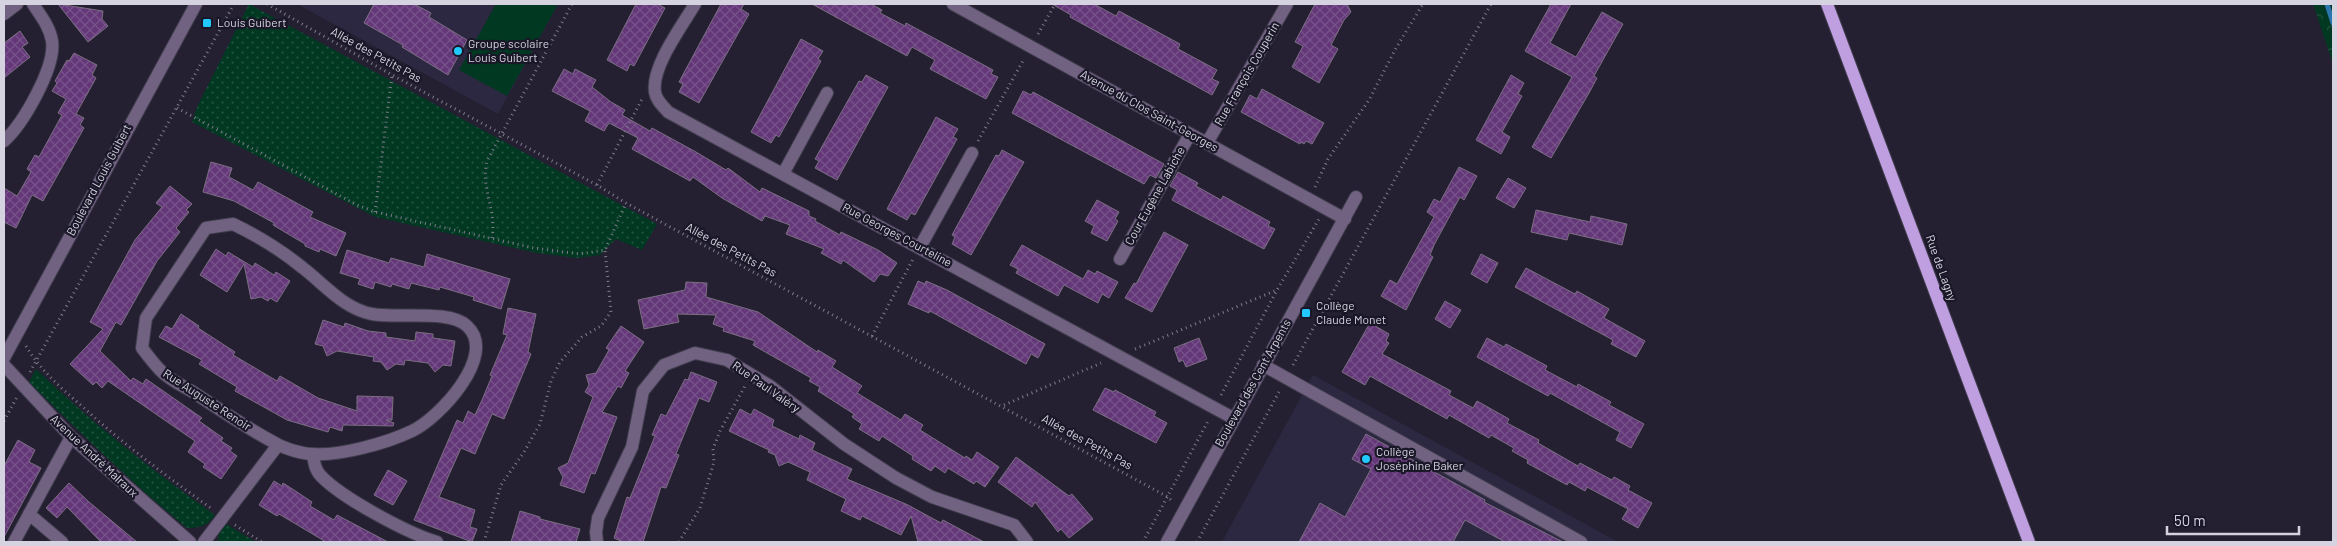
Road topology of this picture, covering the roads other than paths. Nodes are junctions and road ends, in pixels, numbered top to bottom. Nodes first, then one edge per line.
1 (17, 4) edge
2 (33, 4) edge
3 (196, 4) edge
4 (695, 4) edge
5 (954, 4) edge
6 (1287, 4) edge
7 (1827, 4) edge
8 (4, 14) edge
9 (827, 93) dead end
10 (1190, 134) junction
11 (4, 141) edge
12 (1207, 143) junction
13 (972, 153) road end
14 (783, 174) junction
15 (1356, 197) dead end
16 (1345, 218) junction
17 (920, 247) junction
18 (1120, 259) dead end
19 (4, 358) edge
20 (4, 365) edge
21 (1263, 365) junction
22 (1233, 418) junction
23 (71, 437) junction
24 (278, 445) junction
25 (313, 454) junction
26 (29, 514) junction
27 (14, 542) edge
28 (62, 542) edge
29 (190, 542) edge
30 (204, 542) edge
31 (437, 542) edge
32 (597, 542) edge
33 (1027, 542) edge
34 (1167, 542) edge
35 (1581, 542) edge
36 (2030, 542) edge

1 - 8 street
2 - 11 street
3 - 19 street, Boulevard Louis Guibert
4 - 14 street, Rue Georges Courteline
5 - 10 street, Avenue du Clos Saint-Georges
6 - 12 street, Rue François Couperin
7 - 36 main road, Rue de Lagny
9 - 14 street
10 - 12 street, Avenue du Clos Saint-Georges
10 - 18 street, Cour Eugène Labiche
12 - 16 street, Avenue du Clos Saint-Georges
13 - 17 street
14 - 17 street, Rue Georges Courteline
15 - 16 street, Boulevard des Cent Arpents
16 - 21 street, Boulevard des Cent Arpents
17 - 22 street, Rue Georges Courteline
20 - 23 street, Avenue André Malraux
21 - 22 street, Boulevard des Cent Arpents
21 - 35 street
22 - 34 street, Boulevard des Cent Arpents
23 - 26 street
23 - 29 street, Avenue André Malraux
24 - 25 street, Rue Auguste Renoir
24 - 25 street, Rue Auguste Renoir
24 - 30 street
25 - 31 street
26 - 27 street
26 - 28 street
32 - 33 street, Rue Paul Valéry

